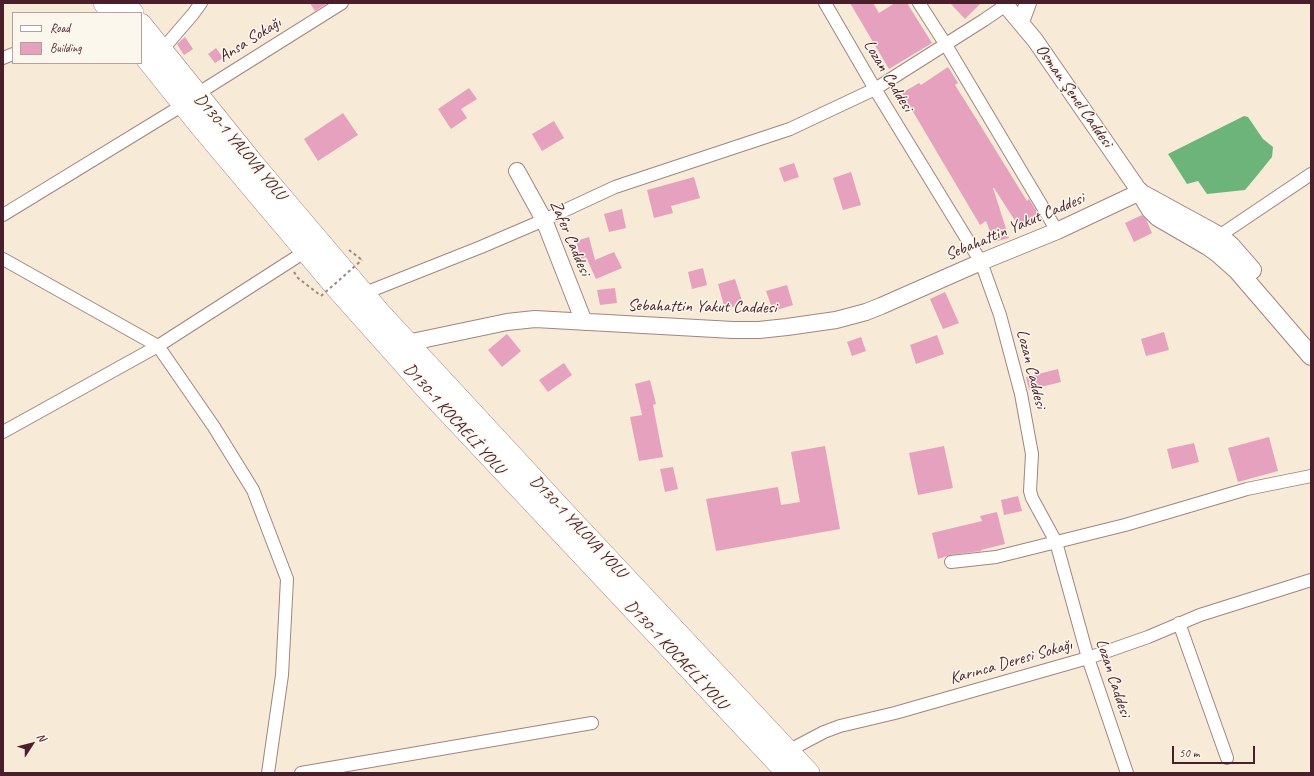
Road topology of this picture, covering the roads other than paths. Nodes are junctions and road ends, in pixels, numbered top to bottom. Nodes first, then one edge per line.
1 (104, 3) edge
2 (125, 3) edge
3 (201, 3) edge
4 (342, 3) edge
5 (825, 3) edge
6 (919, 3) edge
7 (1028, 3) edge
8 (1005, 4) edge
9 (110, 12) edge
10 (132, 12) edge
11 (1021, 22) junction
12 (142, 25) edge
13 (946, 45) junction
14 (162, 50) junction
15 (142, 53) edge
16 (875, 89) junction
17 (194, 96) junction
18 (517, 171) dead end
19 (1311, 174) edge
20 (1140, 192) junction
21 (3, 215) edge
22 (544, 220) junction
23 (1057, 231) junction
24 (1219, 236) junction
25 (306, 251) junction
26 (3, 258) edge
27 (981, 262) junction
28 (338, 277) junction
29 (370, 291) junction
30 (584, 322) junction
31 (1311, 338) edge
32 (411, 342) junction
33 (158, 346) junction
34 (1311, 356) edge
35 (3, 432) edge
36 (1311, 476) edge
37 (1056, 542) junction
38 (952, 562) dead end
39 (1311, 580) edge
40 (1180, 622) junction
41 (1088, 658) junction
42 (592, 723) dead end
43 (788, 751) junction
44 (1227, 758) dead end
45 (268, 773) edge
46 (301, 773) edge
47 (787, 773) edge
48 (809, 773) edge
49 (1127, 773) edge

1 - 9 highway
2 - 10 highway
3 - 14 street
4 - 17 street, Ansa Sokağı
5 - 16 street, Lozan Caddesi
6 - 13 street
7 - 11 street
8 - 11 street, Osman Şenel Caddesi
8 - 13 street
11 - 20 street, Osman Şenel Caddesi
12 - 14 highway, D130-1 YALOVA YOLU
13 - 16 street
13 - 23 street
14 - 17 highway, D130-1 YALOVA YOLU
15 - 17 highway
16 - 22 street
16 - 27 street, Lozan Caddesi
17 - 21 street, Ansa Sokağı
17 - 25 highway
17 - 28 highway, D130-1 YALOVA YOLU
17 - 29 street
18 - 22 street, Zafer Caddesi
19 - 24 street
20 - 23 street, Sebahattin Yakut Caddesi
20 - 24 main road, Osman Şenel Caddesi
20 - 34 main road, Osman Şenel Caddesi
22 - 29 street
22 - 30 street, Zafer Caddesi
23 - 27 street, Sebahattin Yakut Caddesi
24 - 31 main road, Osman Şenel Caddesi
25 - 28 highway
25 - 33 street
26 - 33 street
27 - 30 street, Sebahattin Yakut Caddesi
27 - 37 street, Lozan Caddesi
28 - 32 highway, D130-1 YALOVA YOLU
28 - 47 highway, D130-1 KOCAELİ YOLU
29 - 32 street
30 - 32 street, Sebahattin Yakut Caddesi
32 - 43 highway, D130-1 YALOVA YOLU
33 - 35 street
33 - 45 street
36 - 37 street
37 - 38 street
37 - 41 street, Lozan Caddesi
39 - 40 street, Karınca Deresi Sokağı
40 - 41 street, Karınca Deresi Sokağı
40 - 44 street
41 - 43 street, Karınca Deresi Sokağı
41 - 49 street, Lozan Caddesi
42 - 46 street
43 - 48 highway, D130-1 YALOVA YOLU

